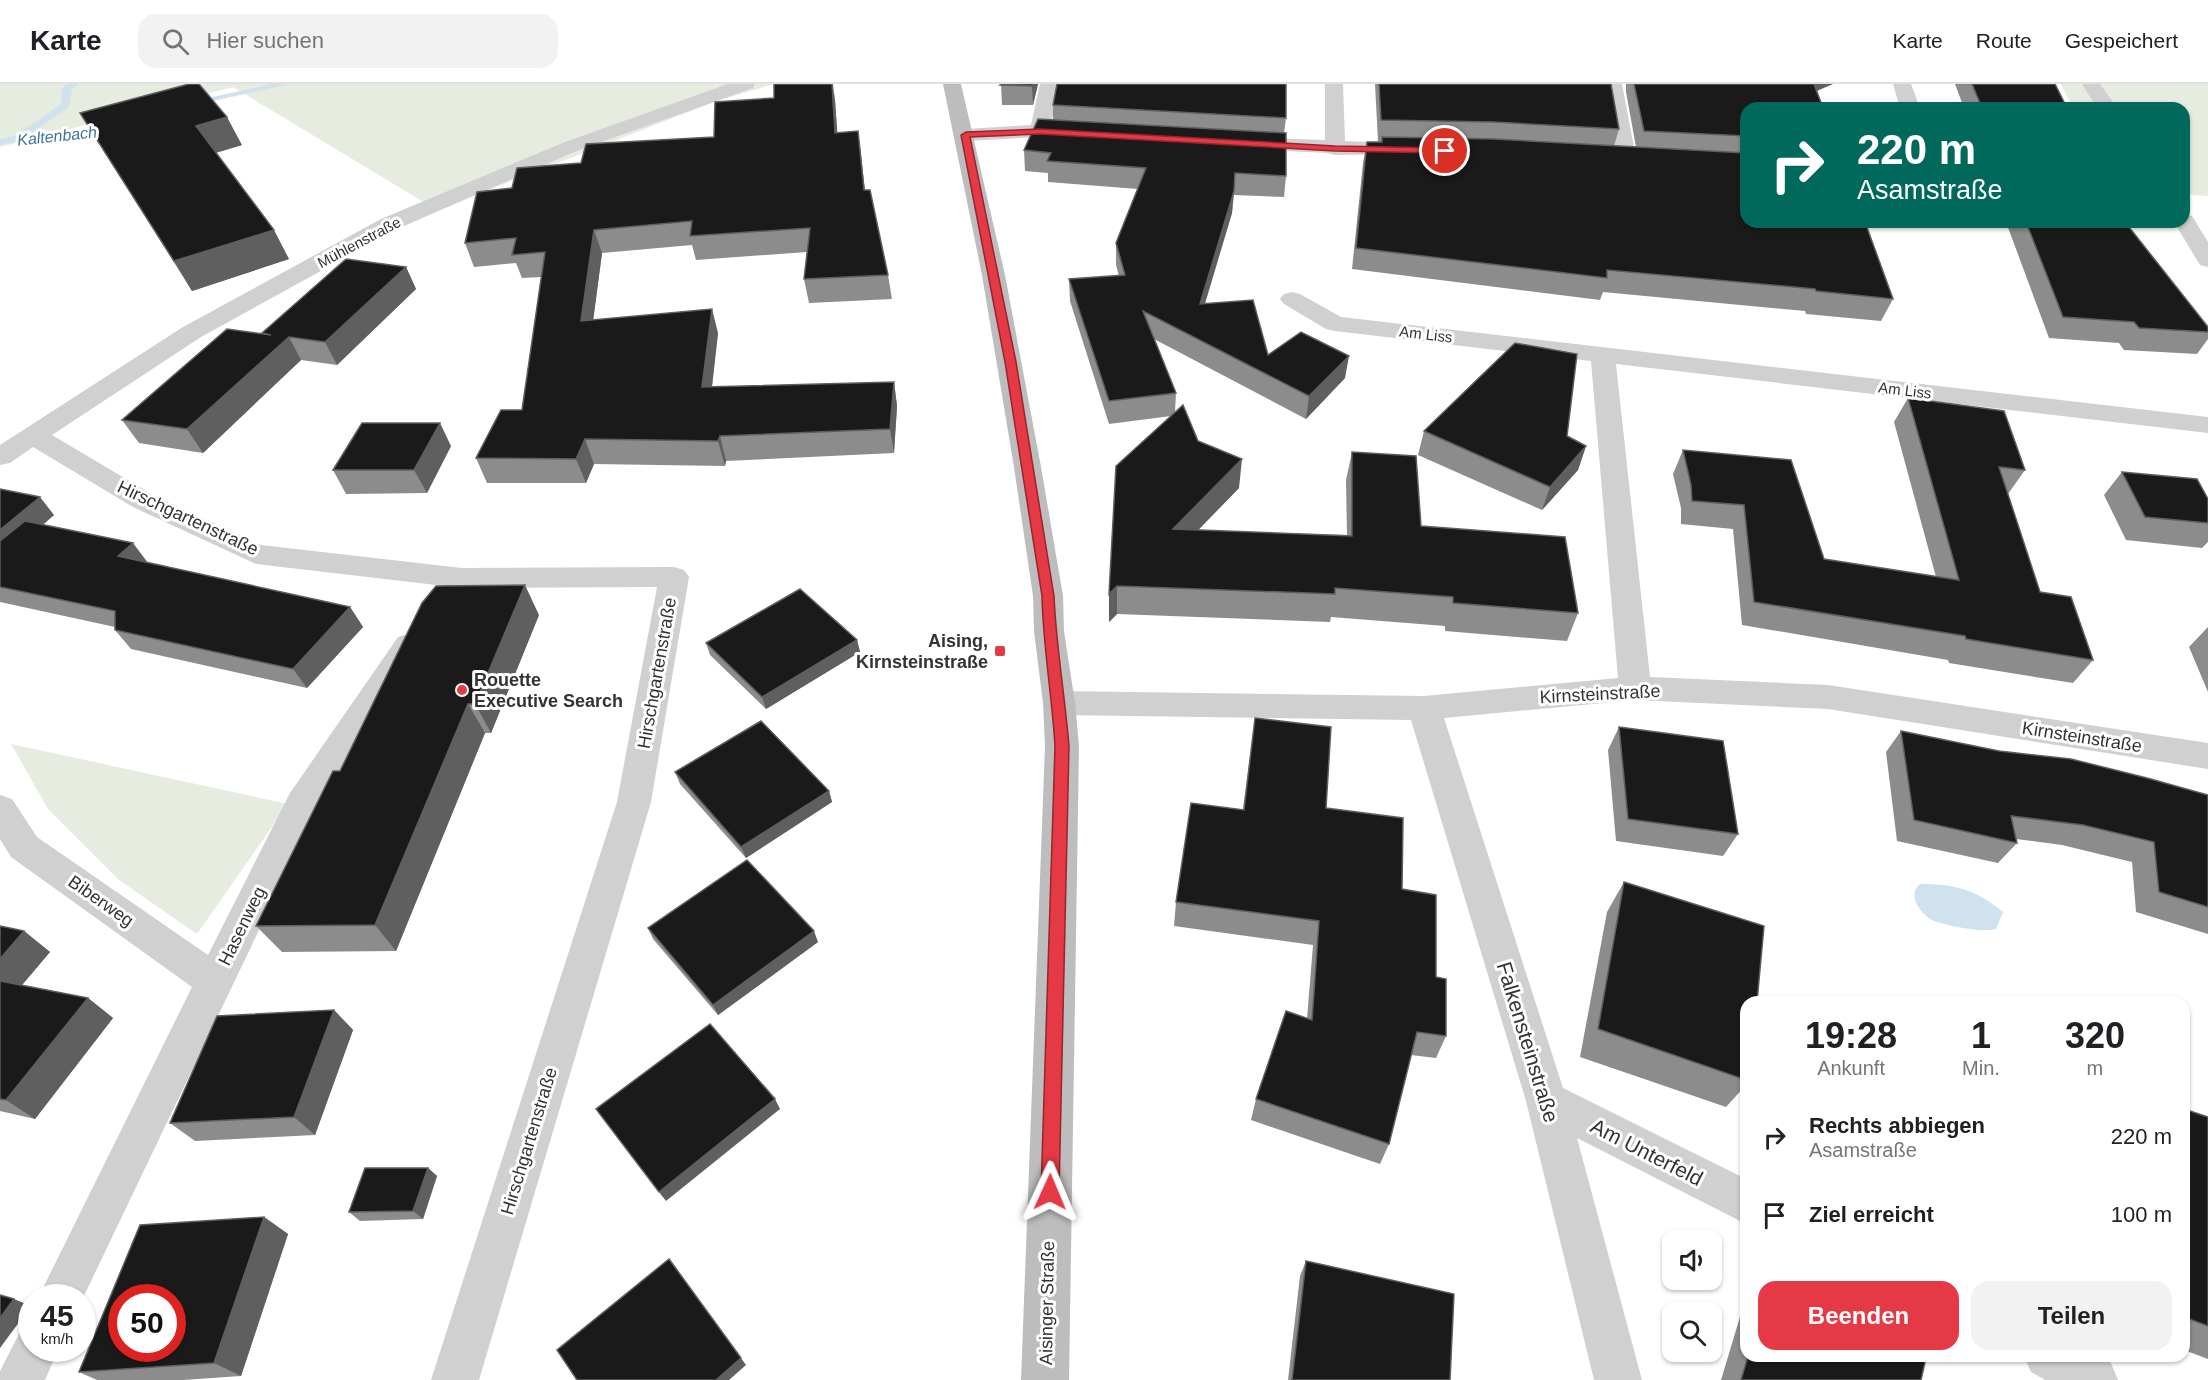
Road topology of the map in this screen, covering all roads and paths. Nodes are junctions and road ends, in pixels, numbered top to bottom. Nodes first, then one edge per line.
1 (746, 84) edge
2 (952, 84) edge
3 (1049, 84) edge
4 (1334, 84) edge
5 (1614, 84) edge
6 (1902, 84) edge
7 (2091, 84) edge
8 (1908, 102) edge
9 (2104, 102) edge
10 (1040, 131) junction
11 (966, 135) junction
12 (1099, 135) edge
13 (1229, 142) edge
14 (1335, 149) junction
15 (1430, 151) edge
16 (1604, 157) edge
17 (1626, 158) junction
18 (1650, 160) edge
19 (2190, 215) edge
20 (2208, 260) edge
21 (1292, 299) dead end
22 (1603, 355) junction
23 (2208, 425) edge
24 (32, 435) junction
25 (0, 457) edge
26 (462, 578) junction
27 (1635, 688) junction
28 (1059, 703) junction
29 (1424, 708) junction
30 (2208, 756) edge
31 (0, 810) edge
32 (215, 981) junction
33 (1547, 1101) junction
34 (1740, 1199) edge
35 (67, 1284) edge
36 (29, 1362) edge
37 (2059, 1362) edge
38 (20, 1380) edge
39 (455, 1380) edge
40 (1045, 1380) edge
41 (1618, 1380) edge
42 (2094, 1380) edge

1 - 24 street, Mühlenstraße
2 - 11 main road, Aisinger Straße
3 - 10 street
4 - 14 street
5 - 17 street
6 - 8 street
7 - 9 street
10 - 11 street
10 - 12 street
11 - 28 main road, Aisinger Straße
13 - 14 street
14 - 15 street
16 - 17 street
17 - 18 street
19 - 20 street
21 - 22 street, Am Liss
22 - 23 street, Am Liss
22 - 27 street
24 - 25 street, Mühlenstraße
24 - 26 street, Hirschgartenstraße
26 - 32 street, Hasenweg
26 - 39 street, Hirschgartenstraße
27 - 29 street, Kirnsteinstraße
27 - 30 street, Kirnsteinstraße
28 - 29 street, Kirnsteinstraße
28 - 40 main road, Aisinger Straße
29 - 33 street, Falkensteinstraße
31 - 32 street, Biberweg
32 - 35 street, Hasenweg
33 - 34 street, Am Unterfeld
33 - 41 street, Falkensteinstraße
36 - 38 street
37 - 42 street

